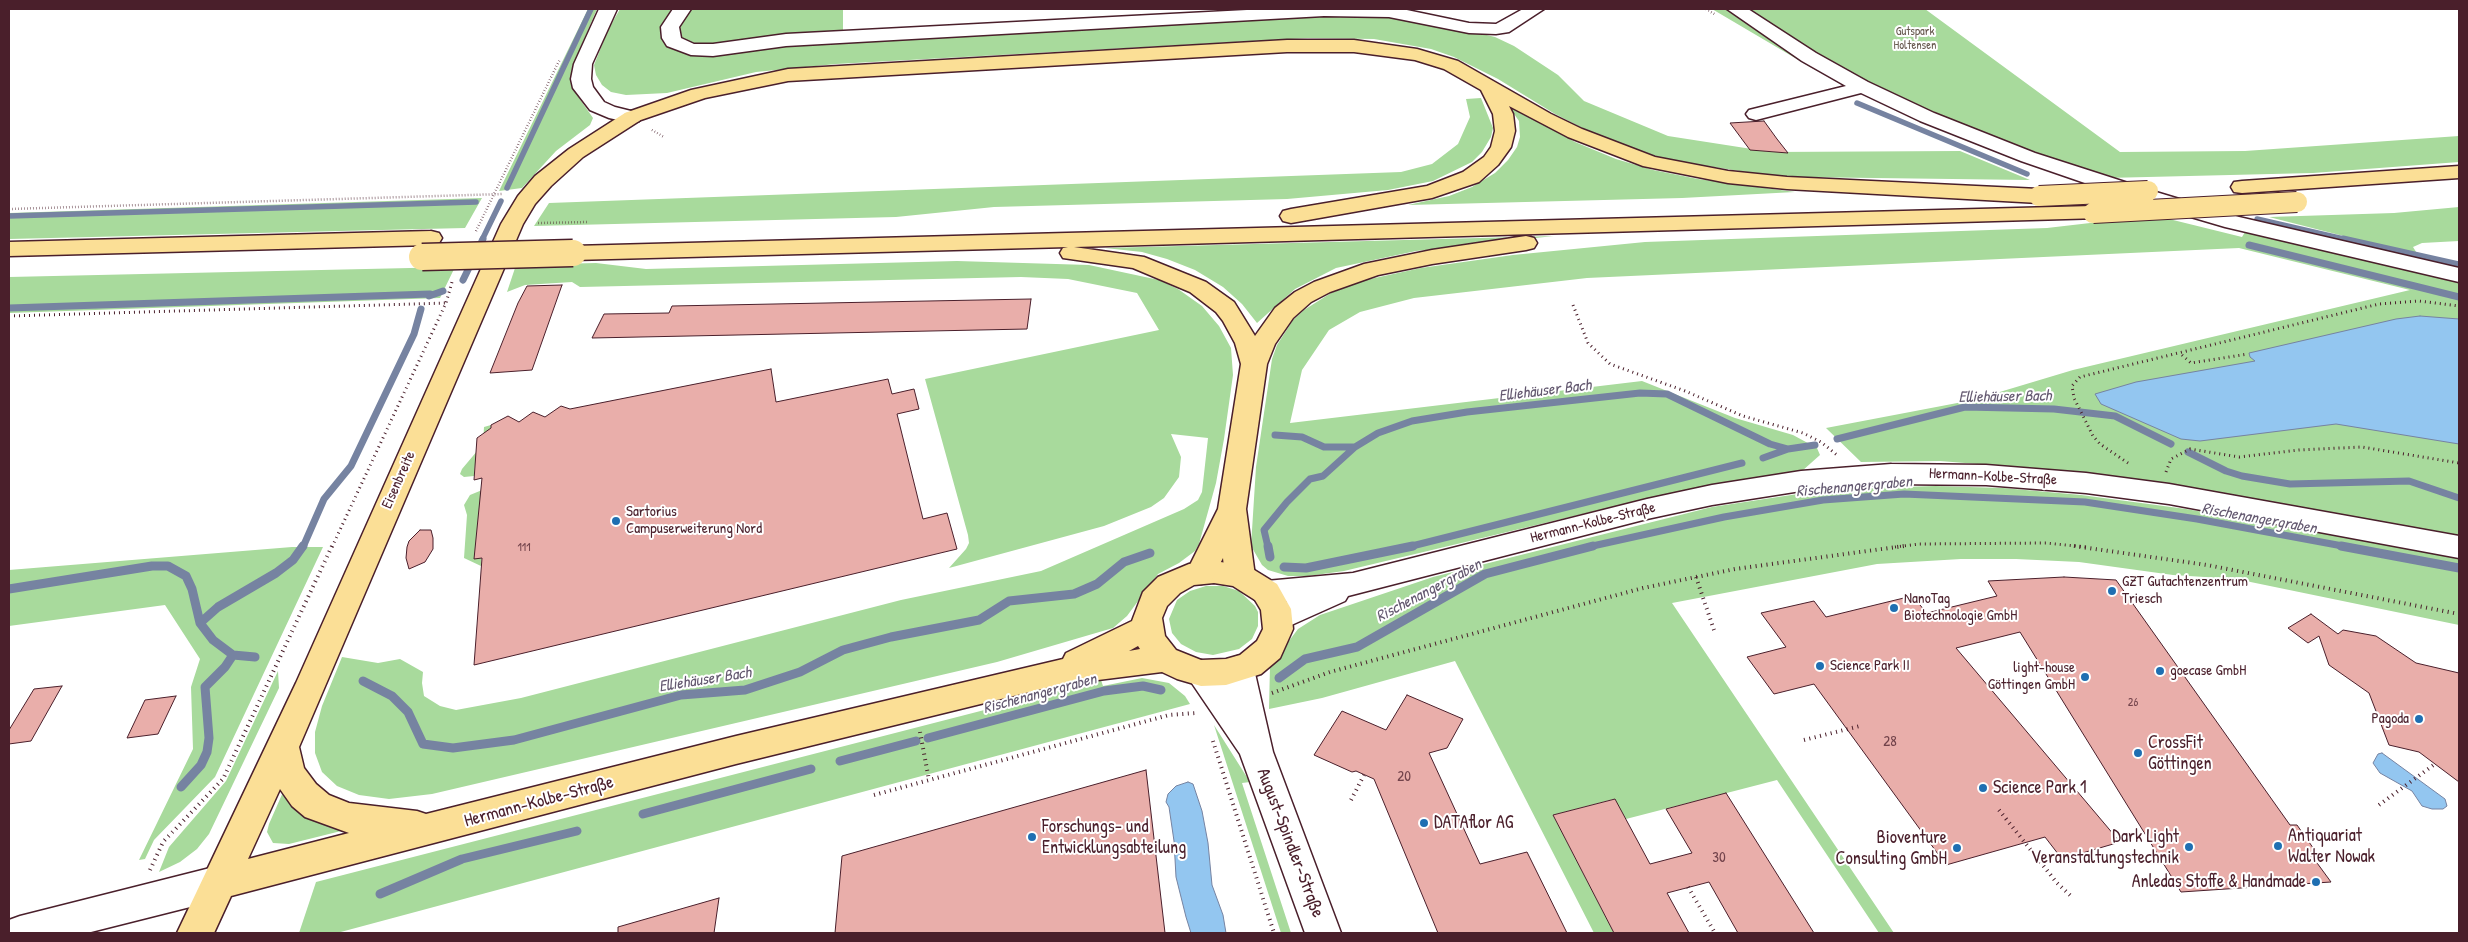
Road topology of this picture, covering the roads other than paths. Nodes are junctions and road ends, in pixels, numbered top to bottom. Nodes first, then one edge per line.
1 (608, 9) edge
2 (682, 9) edge
3 (1535, 9) edge
4 (1736, 9) edge
5 (1862, 86) junction
6 (1489, 88) junction
7 (1756, 114) dead end
8 (632, 118) junction
9 (2459, 172) edge
10 (2459, 190) edge
11 (2039, 196) junction
12 (1291, 216) junction
13 (1653, 225) junction
14 (580, 237) junction
15 (983, 242) junction
16 (427, 248) junction
17 (9, 249) edge
18 (9, 268) edge
19 (2459, 276) edge
20 (1254, 364) junction
21 (1232, 509) junction
22 (2459, 546) edge
23 (1201, 573) junction
24 (1240, 576) junction
25 (1272, 606) junction
26 (1147, 628) junction
27 (1165, 658) junction
28 (1238, 669) junction
29 (1058, 672) junction
30 (1201, 673) junction
31 (282, 747) junction
32 (1256, 752) junction
33 (436, 828) junction
34 (218, 883) junction
35 (20, 933) edge
36 (195, 933) edge
37 (1323, 933) edge

1 - 8 street
2 - 3 street
4 - 5 street
5 - 7 street
5 - 19 street
6 - 8 main road, Eisenbreite
6 - 11 main road, Eisenbreite
6 - 12 main road
8 - 31 main road, Eisenbreite
9 - 11 main road, bridge
10 - 13 main road, bridge
11 - 12 main road
12 - 14 main road
13 - 15 main road
13 - 20 main road
14 - 15 main road
14 - 16 main road, bridge
15 - 20 main road
16 - 17 main road
16 - 18 main road
20 - 21 main road
21 - 23 main road
21 - 24 main road
22 - 25 street, Hermann-Kolbe-Straße
23 - 24 main road
23 - 26 main road
24 - 25 main road
25 - 28 main road
26 - 27 main road
26 - 29 main road, Hermann-Kolbe-Straße
27 - 29 main road, Hermann-Kolbe-Straße
27 - 30 main road
28 - 30 main road
28 - 32 street, August-Spindler-Straße
29 - 33 main road, Hermann-Kolbe-Straße
30 - 32 street, August-Spindler-Straße
31 - 33 main road
31 - 34 main road, Eisenbreite
32 - 37 street, August-Spindler-Straße
33 - 34 main road, Hermann-Kolbe-Straße
34 - 35 street, Hermann-Kolbe-Straße
34 - 36 main road, Eisenbreite

